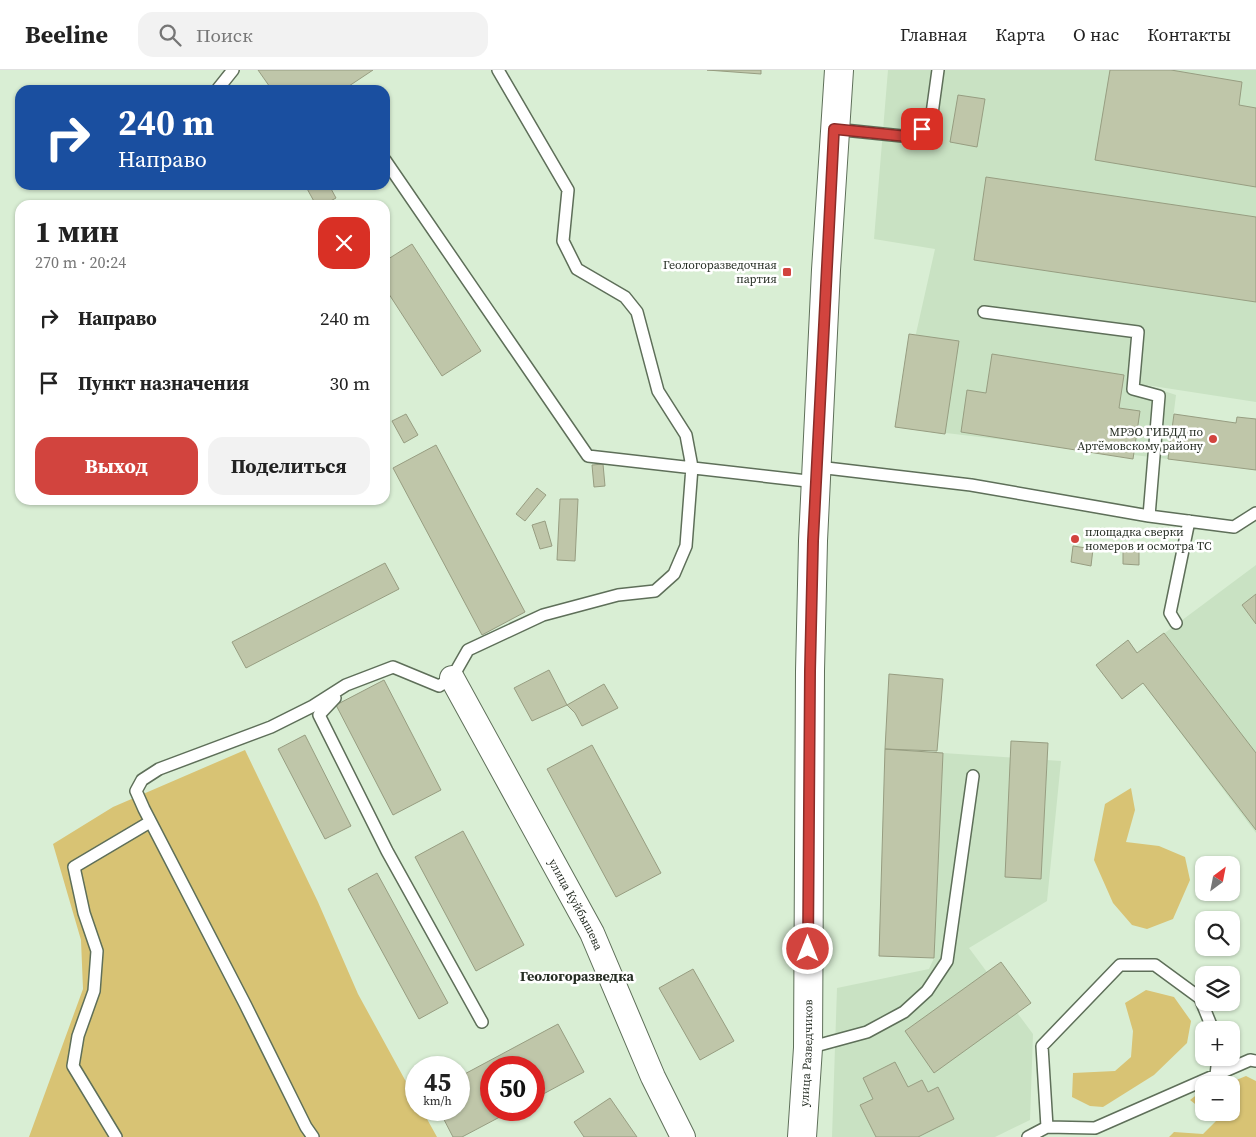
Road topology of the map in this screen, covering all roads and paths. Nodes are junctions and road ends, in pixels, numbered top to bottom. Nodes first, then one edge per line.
1 (233, 70) edge
2 (498, 70) edge
3 (839, 70) edge
4 (938, 70) edge
5 (221, 85) edge
6 (834, 129) junction
7 (390, 167) edge
8 (984, 312) dead end
9 (692, 467) junction
10 (817, 475) junction
11 (1256, 513) edge
12 (1149, 516) junction
13 (1189, 521) junction
14 (1176, 623) dead end
15 (452, 678) junction
16 (346, 685) junction
17 (972, 776) dead end
18 (150, 822) junction
19 (1209, 1021) edge
20 (482, 1022) dead end
21 (808, 1048) junction
22 (1256, 1061) edge
23 (1217, 1066) edge
24 (1216, 1075) junction
25 (1047, 1127) junction
26 (116, 1137) edge
27 (313, 1137) edge
28 (682, 1137) edge
29 (802, 1137) edge
30 (1028, 1137) edge

1 - 5 lane
2 - 9 lane
3 - 6 main road, улица Разведчиков
4 - 6 lane
6 - 10 main road, улица Разведчиков
7 - 9 lane
8 - 12 lane
9 - 10 lane
9 - 15 lane
10 - 12 lane
10 - 21 main road, улица Разведчиков
11 - 13 lane
12 - 13 lane
13 - 14 lane
15 - 16 lane
15 - 28 street, улица Куйбышева
16 - 18 lane
16 - 20 lane
17 - 21 lane
18 - 26 lane
18 - 27 lane
19 - 25 lane
21 - 29 main road, улица Разведчиков
22 - 24 lane
23 - 24 lane
24 - 25 lane
25 - 30 lane

